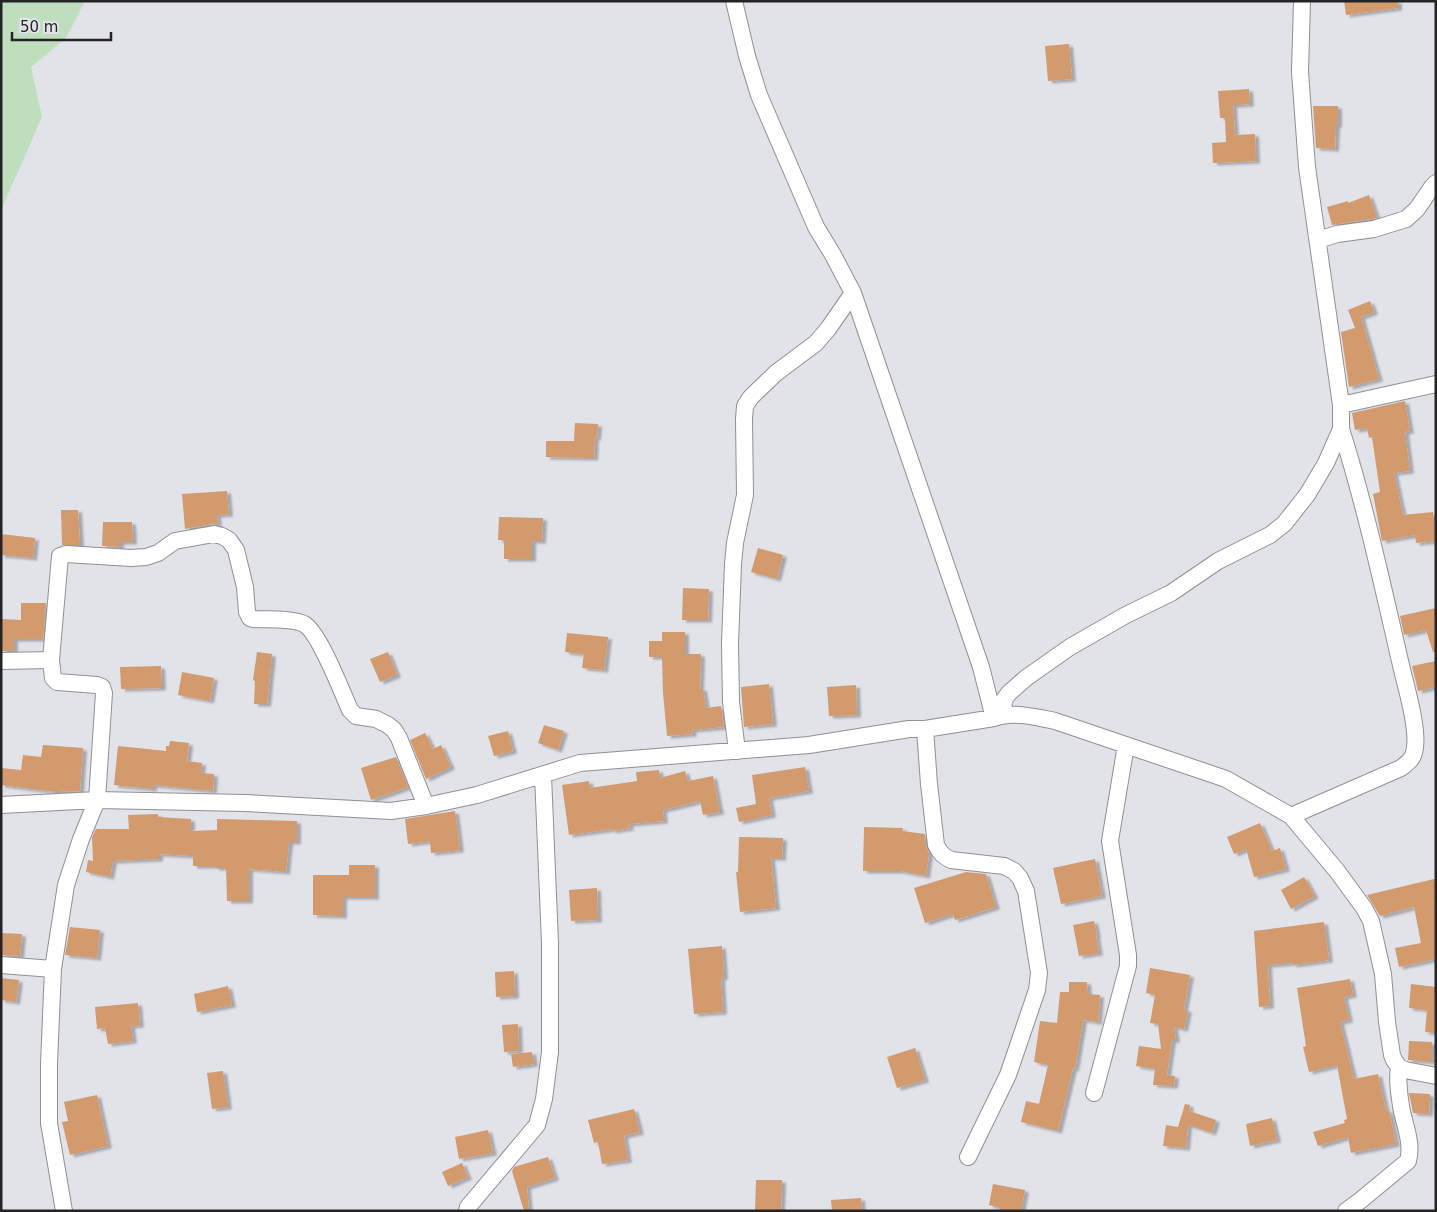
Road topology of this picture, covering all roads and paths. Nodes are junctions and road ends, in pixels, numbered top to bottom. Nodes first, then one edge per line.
1 (734, 1) edge
2 (1302, 1) edge
3 (1436, 183) edge
4 (1318, 240) junction
5 (852, 293) junction
6 (1436, 384) edge
7 (1341, 405) junction
8 (1341, 429) junction
9 (52, 660) junction
10 (1, 661) edge
11 (998, 716) junction
12 (924, 729) junction
13 (1126, 745) junction
14 (737, 751) junction
15 (544, 775) junction
16 (97, 800) junction
17 (1, 805) edge
18 (426, 806) junction
19 (1291, 816) junction
20 (1, 965) edge
21 (53, 969) junction
22 (1399, 1067) junction
23 (1436, 1076) edge
24 (1094, 1093) dead end
25 (968, 1157) dead end
26 (64, 1211) edge
27 (467, 1211) edge
28 (1346, 1211) edge

1 - 5 street
2 - 4 street
3 - 4 street
4 - 7 street
5 - 11 street
5 - 14 street
6 - 7 street
7 - 8 street
8 - 11 street
8 - 19 street
9 - 10 street
9 - 16 street
9 - 18 street
11 - 12 street
11 - 13 street
12 - 14 street
12 - 25 street
13 - 19 street
13 - 24 street
14 - 15 street
15 - 18 street
15 - 27 street
16 - 17 street
16 - 18 street
16 - 21 street
19 - 22 street
20 - 21 street
21 - 26 street
22 - 23 street
22 - 28 street

